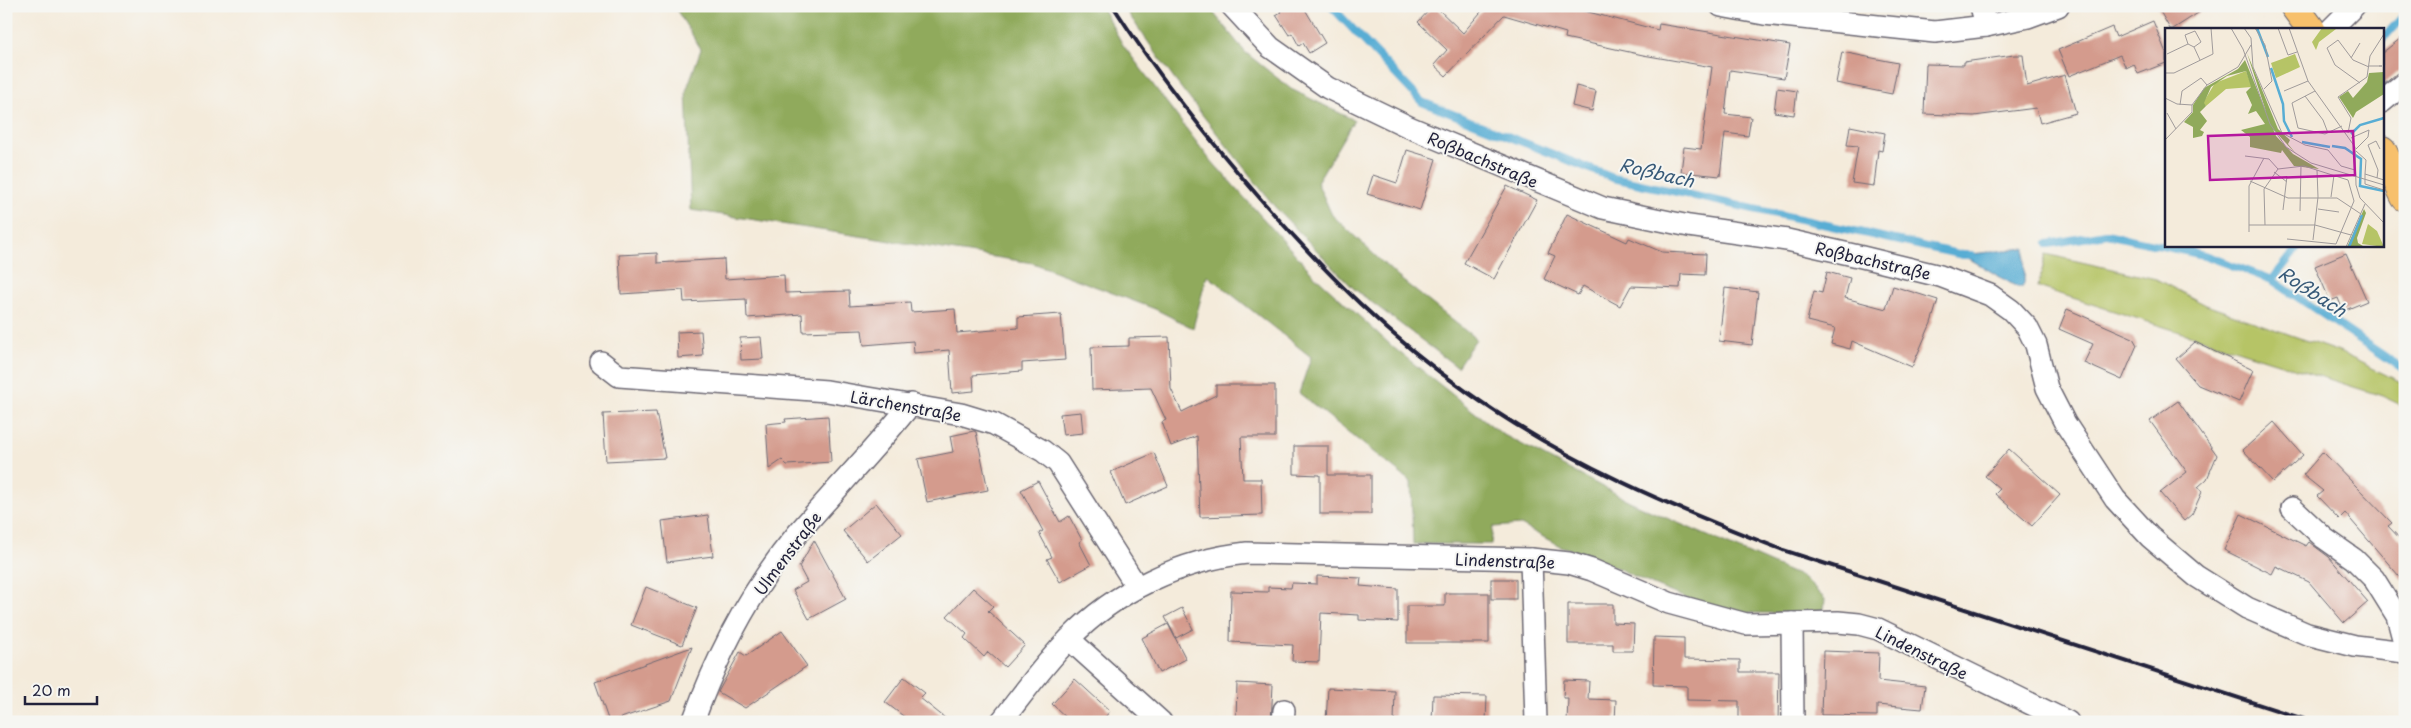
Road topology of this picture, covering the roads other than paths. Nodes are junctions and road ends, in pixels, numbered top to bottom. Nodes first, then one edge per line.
1 (1232, 6) edge
2 (1721, 6) edge
3 (2058, 6) edge
4 (2294, 6) edge
5 (2354, 6) edge
6 (1983, 16) edge
7 (2310, 28) edge
8 (2332, 28) edge
9 (2405, 83) edge
10 (2384, 100) edge
11 (2384, 154) edge
12 (2405, 197) edge
13 (601, 362) dead end
14 (911, 404) junction
15 (2292, 508) dead end
16 (1531, 559) junction
17 (1137, 587) junction
18 (1792, 623) junction
19 (1069, 639) junction
20 (2405, 646) edge
21 (2405, 652) edge
22 (2062, 721) edge
23 (693, 722) edge
24 (1001, 722) edge
25 (1161, 722) edge
26 (1536, 722) edge
27 (1793, 722) edge

1 - 21 street, Roßbachstraße
2 - 6 street
3 - 6 street
4 - 7 main road
5 - 8 street
9 - 10 street
11 - 12 main road
13 - 14 street, Lärchenstraße
14 - 17 street, Lärchenstraße
14 - 23 street, Ulmenstraße
15 - 20 street
16 - 17 street, Lindenstraße
16 - 18 street, Lindenstraße
16 - 26 street
17 - 19 street, Lindenstraße
18 - 22 street, Lindenstraße
18 - 27 street
19 - 24 street, Lindenstraße
19 - 25 street

